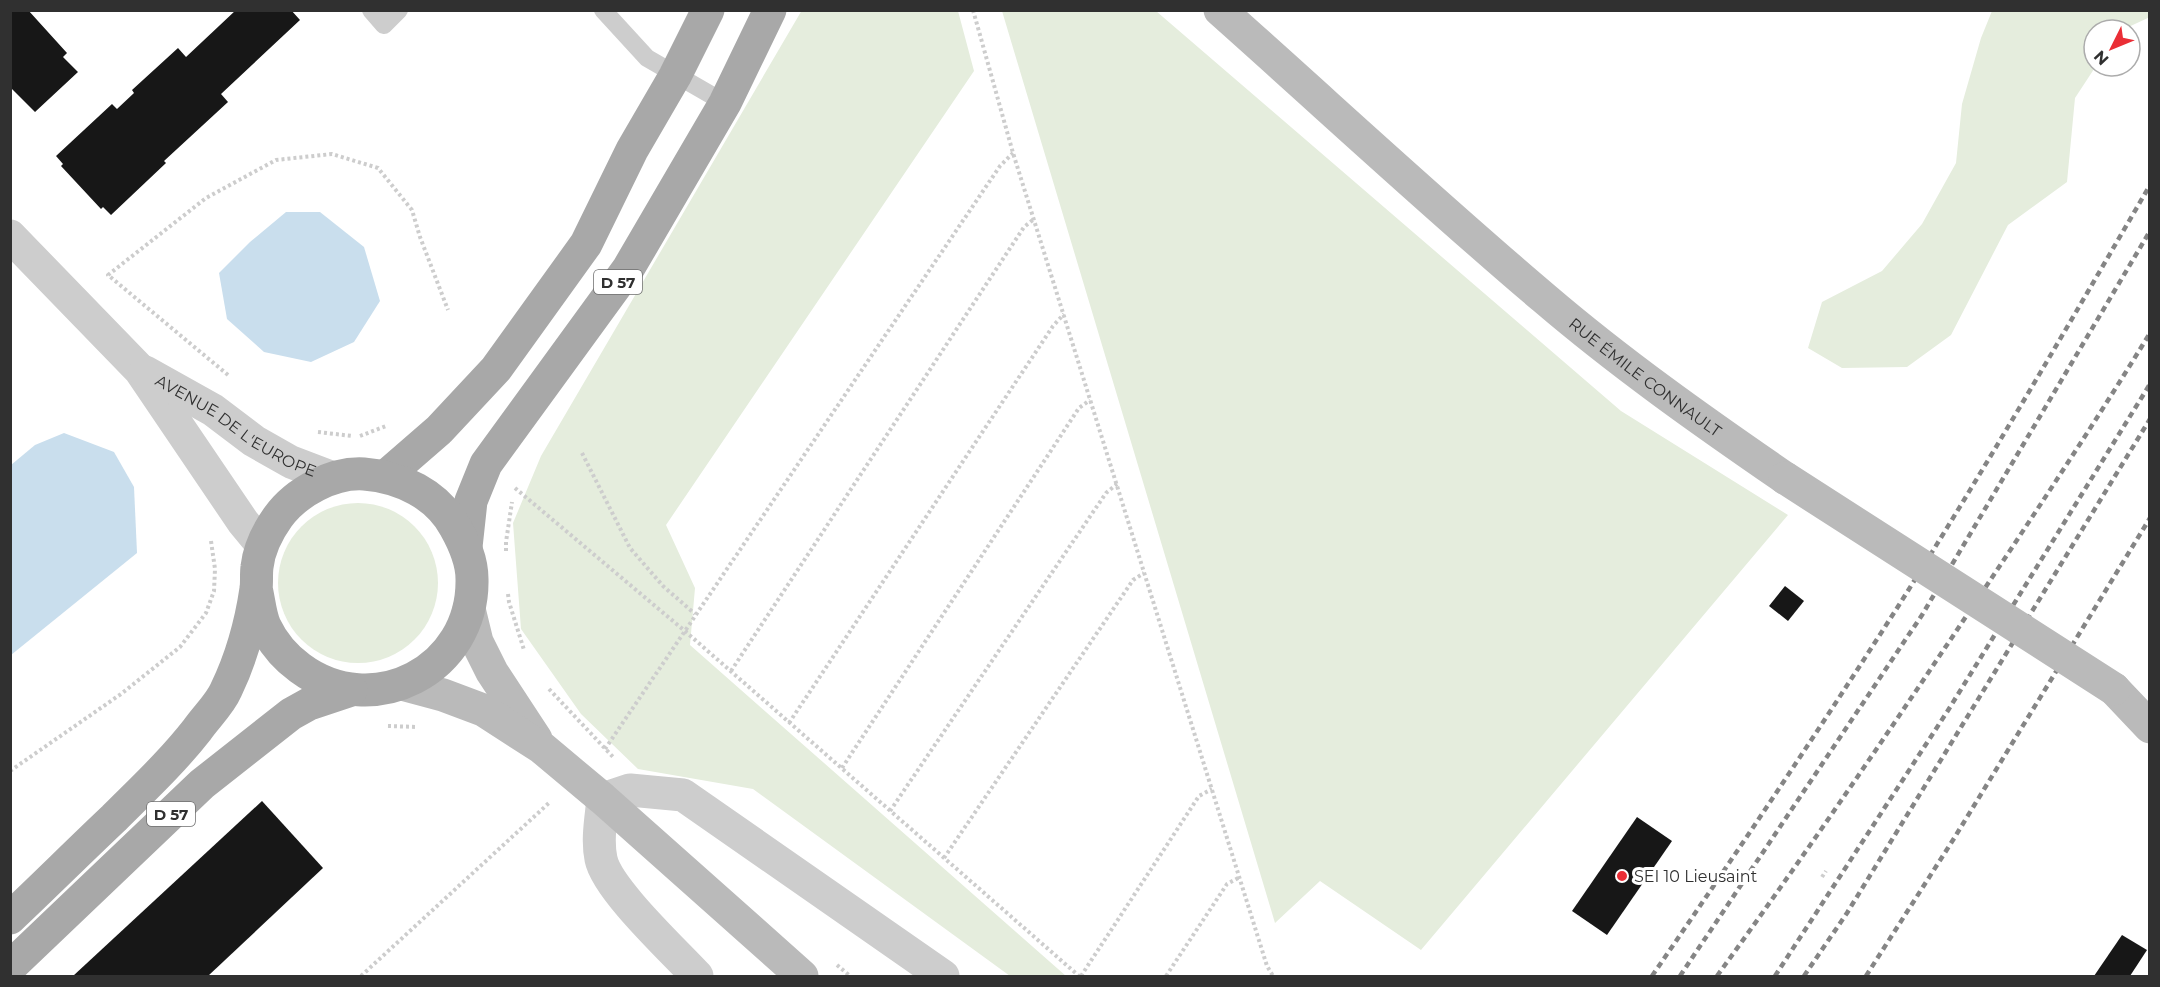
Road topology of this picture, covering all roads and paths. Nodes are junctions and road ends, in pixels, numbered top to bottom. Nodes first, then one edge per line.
1 (371, 10) edge
2 (399, 10) edge
3 (603, 10) edge
4 (708, 10) edge
5 (770, 10) edge
6 (973, 10) edge
7 (1220, 10) edge
8 (675, 76) junction
9 (725, 103) junction
10 (1013, 153) junction
11 (1034, 219) junction
12 (10, 236) edge
13 (448, 310) dead end
14 (1064, 314) junction
15 (140, 369) junction
16 (234, 380) dead end
17 (1090, 400) junction
18 (395, 420) dead end
19 (312, 431) dead end
20 (582, 453) dead end
21 (386, 476) junction
22 (333, 478) junction
23 (1117, 484) junction
24 (210, 534) dead end
25 (262, 545) junction
26 (466, 547) junction
27 (507, 562) dead end
28 (1144, 573) junction
29 (256, 588) junction
30 (508, 592) dead end
31 (470, 609) junction
32 (694, 614) junction
33 (686, 632) junction
34 (529, 658) dead end
35 (731, 671) junction
36 (402, 684) junction
37 (544, 684) dead end
38 (2114, 689) junction
39 (351, 690) junction
40 (2150, 711) edge
41 (789, 723) junction
42 (377, 725) dead end
43 (2150, 727) edge
44 (420, 728) dead end
45 (542, 748) junction
46 (605, 749) junction
47 (842, 768) junction
48 (10, 771) edge
49 (1212, 789) junction
50 (645, 791) junction
51 (542, 794) dead end
52 (603, 799) junction
53 (551, 801) junction
54 (558, 806) dead end
55 (890, 811) junction
56 (944, 858) junction
57 (1826, 871) dead end
58 (1240, 877) junction
59 (1822, 877) dead end
60 (10, 918) edge
61 (10, 967) edge
62 (361, 976) edge
63 (697, 976) edge
64 (802, 976) edge
65 (943, 976) edge
66 (1080, 976) edge
67 (1166, 976) edge
68 (1273, 976) edge

1 - 2 lane
3 - 8 lane
4 - 8 main road, D 57
5 - 9 main road, D 57
6 - 10 path
7 - 38 street, RUE ÉMILE CONNAULT, bridge
8 - 9 lane
8 - 21 main road, D 57
9 - 26 main road, D 57
10 - 11 path
10 - 32 path
11 - 14 path
11 - 35 path
12 - 15 street, AVENUE DE L'EUROPE
13 - 16 path
14 - 17 path
14 - 41 path
15 - 22 street, AVENUE DE L'EUROPE
15 - 25 street, AVENUE DE L'EUROPE
17 - 23 path
17 - 47 path
18 - 19 path
20 - 32 path
21 - 22 main road
21 - 26 main road
22 - 25 main road
23 - 28 path
23 - 55 path
24 - 48 path
25 - 29 main road
26 - 31 main road
27 - 33 path
28 - 49 path
28 - 56 path
29 - 39 main road
29 - 60 main road, D 57
30 - 34 path
31 - 36 main road
31 - 45 street
32 - 33 path
33 - 35 path
33 - 46 path
35 - 41 path
36 - 39 main road
36 - 45 street
37 - 46 path
38 - 40 street, RUE ÉMILE CONNAULT
38 - 43 street, RUE ÉMILE CONNAULT
39 - 61 main road, D 57
41 - 47 path
42 - 44 path
45 - 52 street
46 - 50 path
47 - 55 path
49 - 58 path
49 - 66 path
50 - 52 street
50 - 65 street
51 - 53 path
52 - 63 street
52 - 64 street
53 - 54 path
53 - 62 path
55 - 56 path
56 - 66 path
57 - 59 path
58 - 67 path
58 - 68 path

